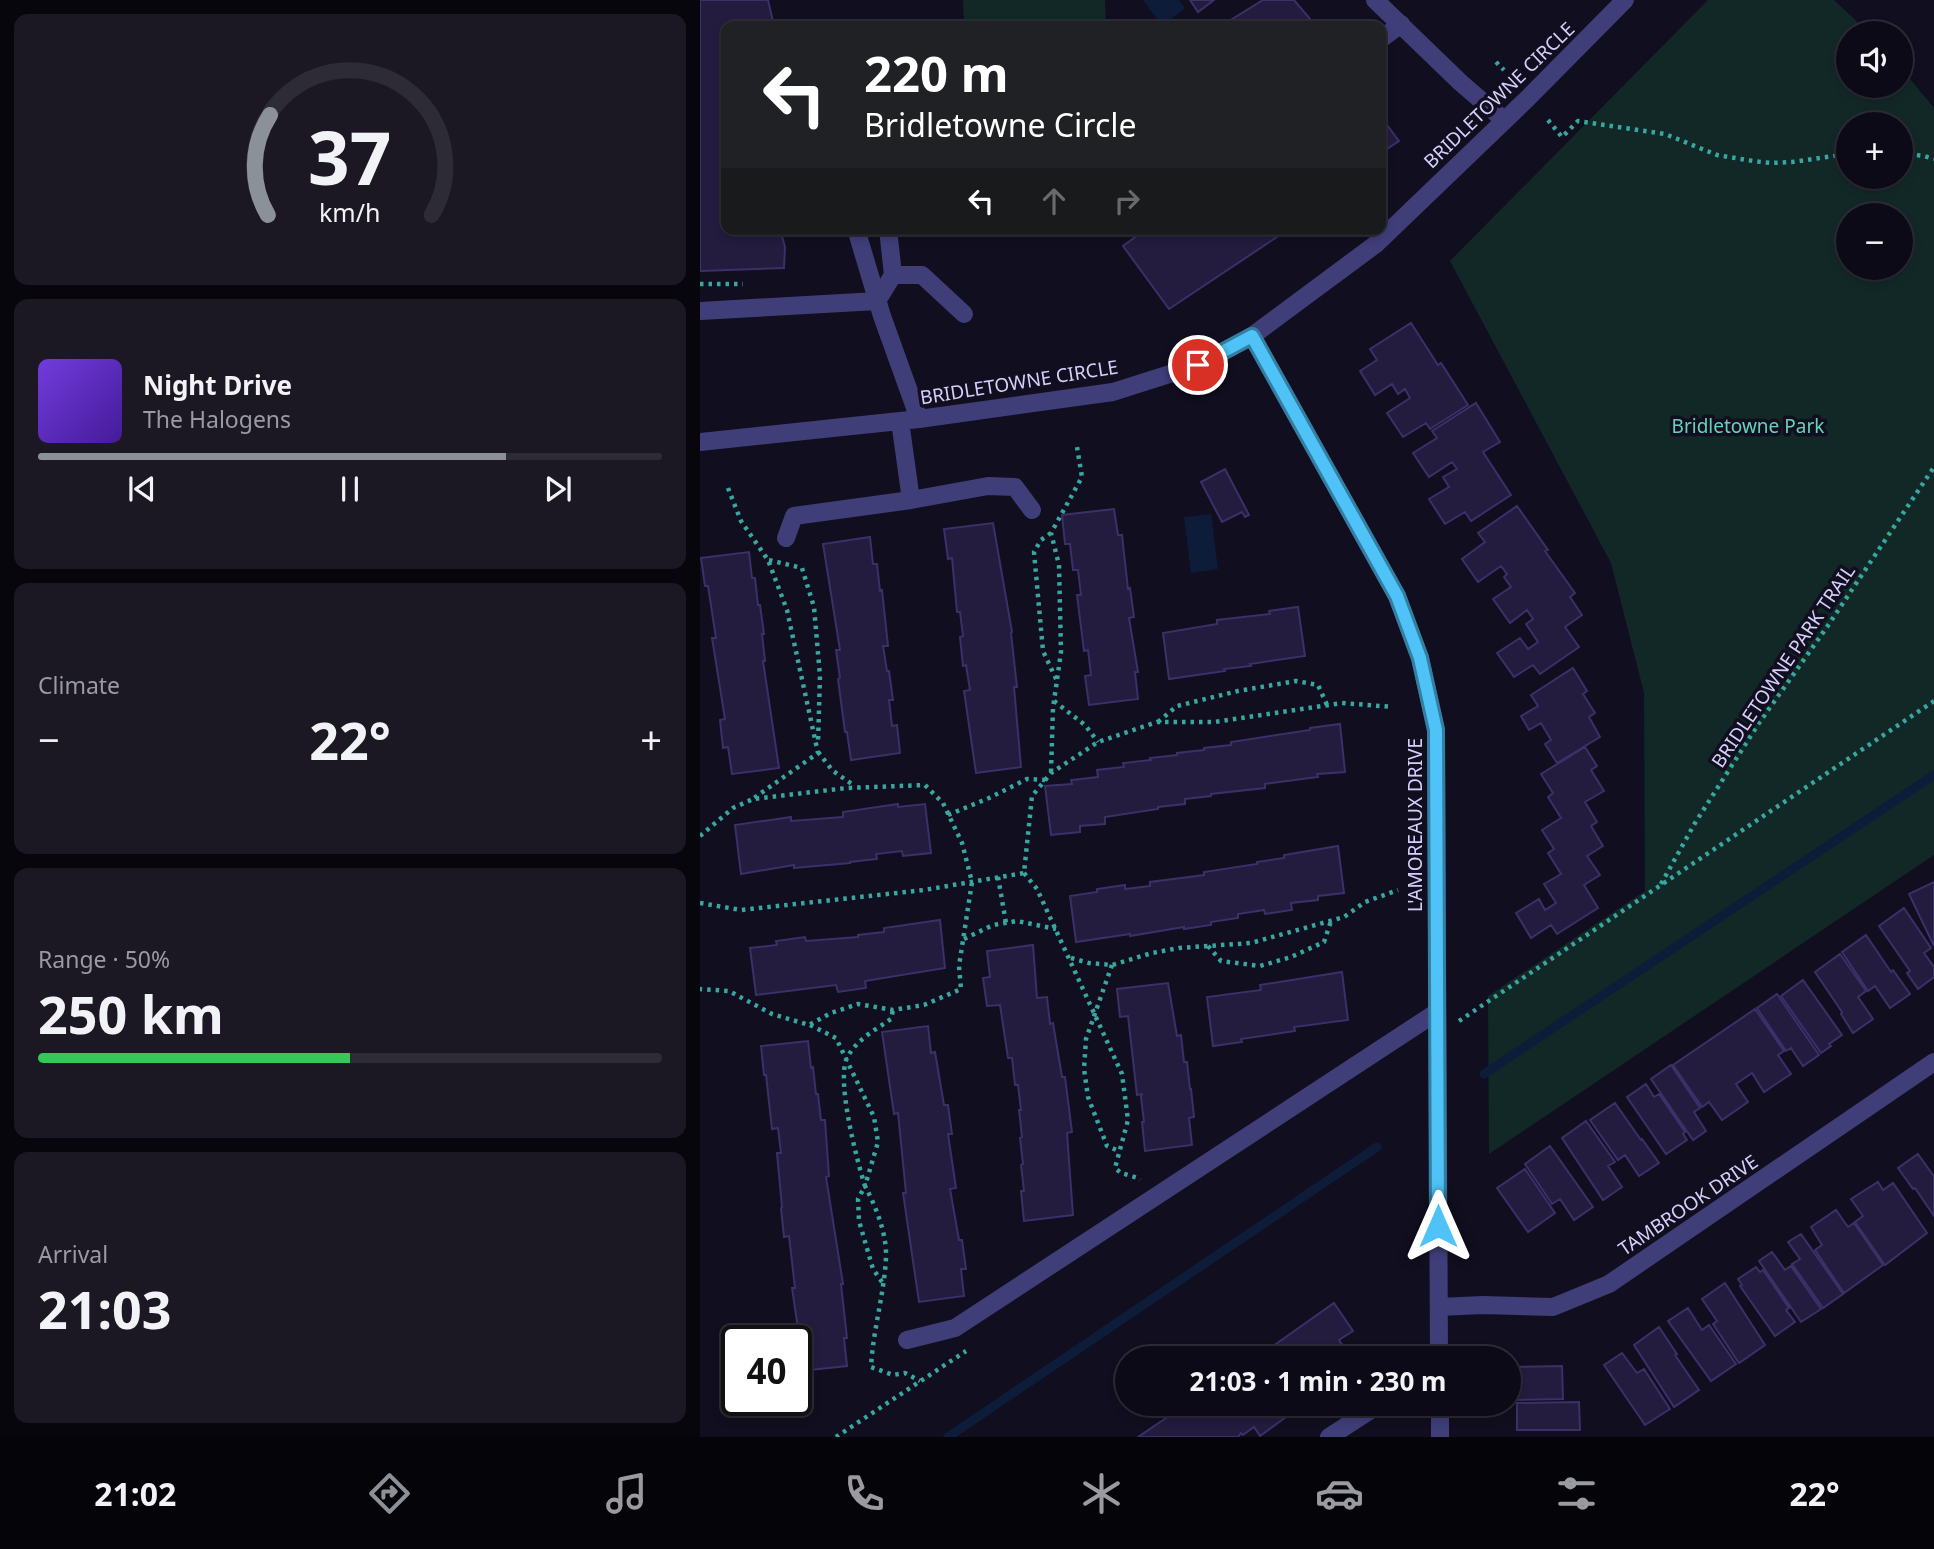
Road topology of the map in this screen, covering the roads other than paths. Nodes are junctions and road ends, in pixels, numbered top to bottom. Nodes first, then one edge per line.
1 (1375, 0) edge
2 (1625, 0) edge
3 (1401, 24) junction
4 (1386, 35) edge
5 (1504, 121) junction
6 (1386, 234) edge
7 (858, 235) edge
8 (889, 235) edge
9 (1385, 235) edge
10 (893, 275) junction
11 (877, 301) junction
12 (700, 311) edge
13 (964, 314) dead end
14 (1252, 336) junction
15 (919, 419) junction
16 (900, 421) junction
17 (700, 442) edge
18 (911, 500) junction
19 (1032, 510) dead end
20 (786, 538) dead end
21 (1437, 1012) junction
22 (1934, 1062) edge
23 (1439, 1307) junction
24 (907, 1340) dead end
25 (1439, 1346) edge
26 (1361, 1416) edge
27 (1440, 1416) edge
28 (1329, 1437) edge
29 (1440, 1437) edge

1 - 3 street
2 - 5 street, BRIDLETOWNE CIRCLE
3 - 4 street
3 - 5 street
5 - 6 street, BRIDLETOWNE CIRCLE
7 - 11 street
8 - 10 street
9 - 14 street, BRIDLETOWNE CIRCLE
10 - 11 street
10 - 13 street
11 - 12 street
11 - 15 street
14 - 15 street, BRIDLETOWNE CIRCLE
14 - 21 street, L'AMOREAUX DRIVE
15 - 16 street, BRIDLETOWNE CIRCLE
16 - 17 street, BRIDLETOWNE CIRCLE
16 - 18 street
18 - 19 street
18 - 20 street
21 - 23 street, L'AMOREAUX DRIVE
21 - 24 street
22 - 23 street, TAMBROOK DRIVE
23 - 25 street, L'AMOREAUX DRIVE
26 - 28 street
27 - 29 street

